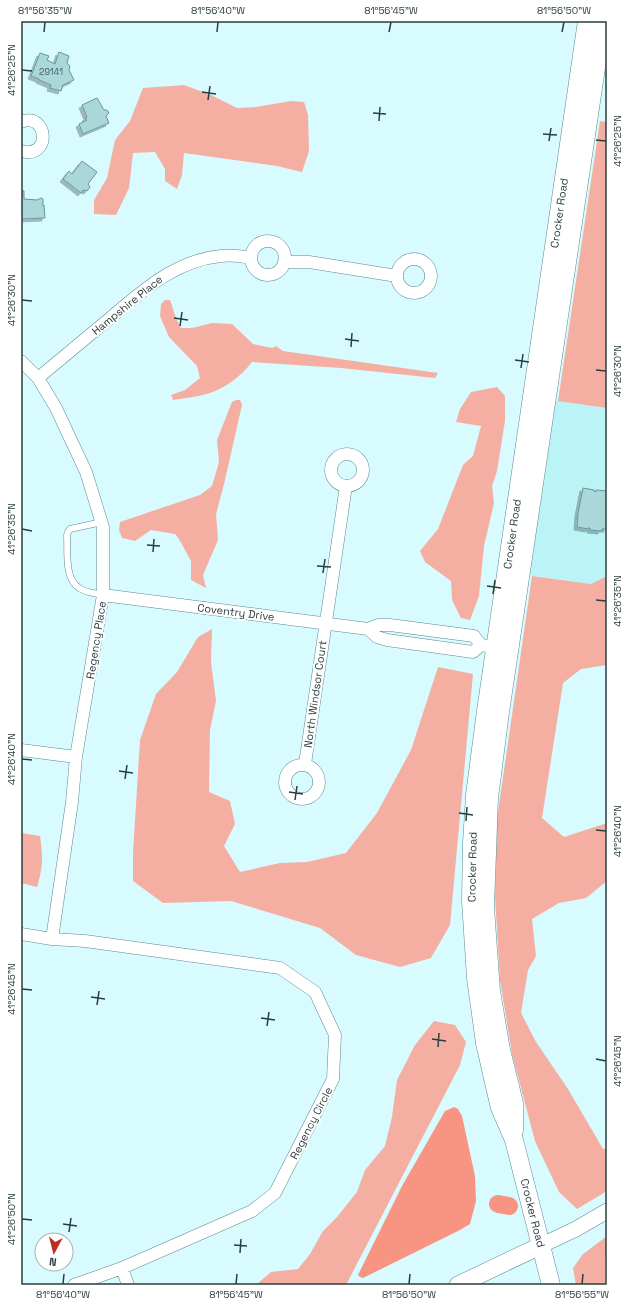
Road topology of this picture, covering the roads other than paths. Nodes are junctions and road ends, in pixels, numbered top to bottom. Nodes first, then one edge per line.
1 (587, 21) edge
2 (603, 21) edge
3 (21, 122) edge
4 (21, 151) edge
5 (251, 258) junction
6 (284, 262) junction
7 (397, 276) dead end
8 (21, 361) edge
9 (38, 378) junction
10 (346, 486) dead end
11 (102, 522) junction
12 (103, 594) junction
13 (326, 624) junction
14 (495, 647) junction
15 (21, 750) edge
16 (76, 757) junction
17 (305, 764) dead end
18 (21, 934) edge
19 (52, 939) junction
20 (514, 1140) junction
21 (607, 1211) edge
22 (542, 1245) junction
23 (122, 1268) junction
24 (74, 1285) edge
25 (128, 1285) edge
26 (458, 1285) edge
27 (551, 1285) edge

1 - 14 main road, Crocker Road
2 - 14 main road, Crocker Road
3 - 4 street
5 - 6 street
5 - 6 street
5 - 9 street, Hampshire Place
6 - 7 street
8 - 9 street, Regency Place
9 - 11 street, Regency Place
10 - 13 street, North Windsor Court
11 - 12 street, Regency Place
11 - 12 lane
12 - 13 street, Coventry Drive
12 - 16 street, Regency Place
13 - 14 street, Coventry Drive
13 - 17 street, North Windsor Court
14 - 20 main road, Crocker Road
14 - 20 main road, Crocker Road
15 - 16 street
16 - 19 street, Regency Place
18 - 19 street, Regency Circle
19 - 23 street, Regency Circle
20 - 22 main road, Crocker Road
21 - 22 street
22 - 26 main road
22 - 27 main road, Crocker Road
23 - 24 street, Regency Circle
23 - 25 street

